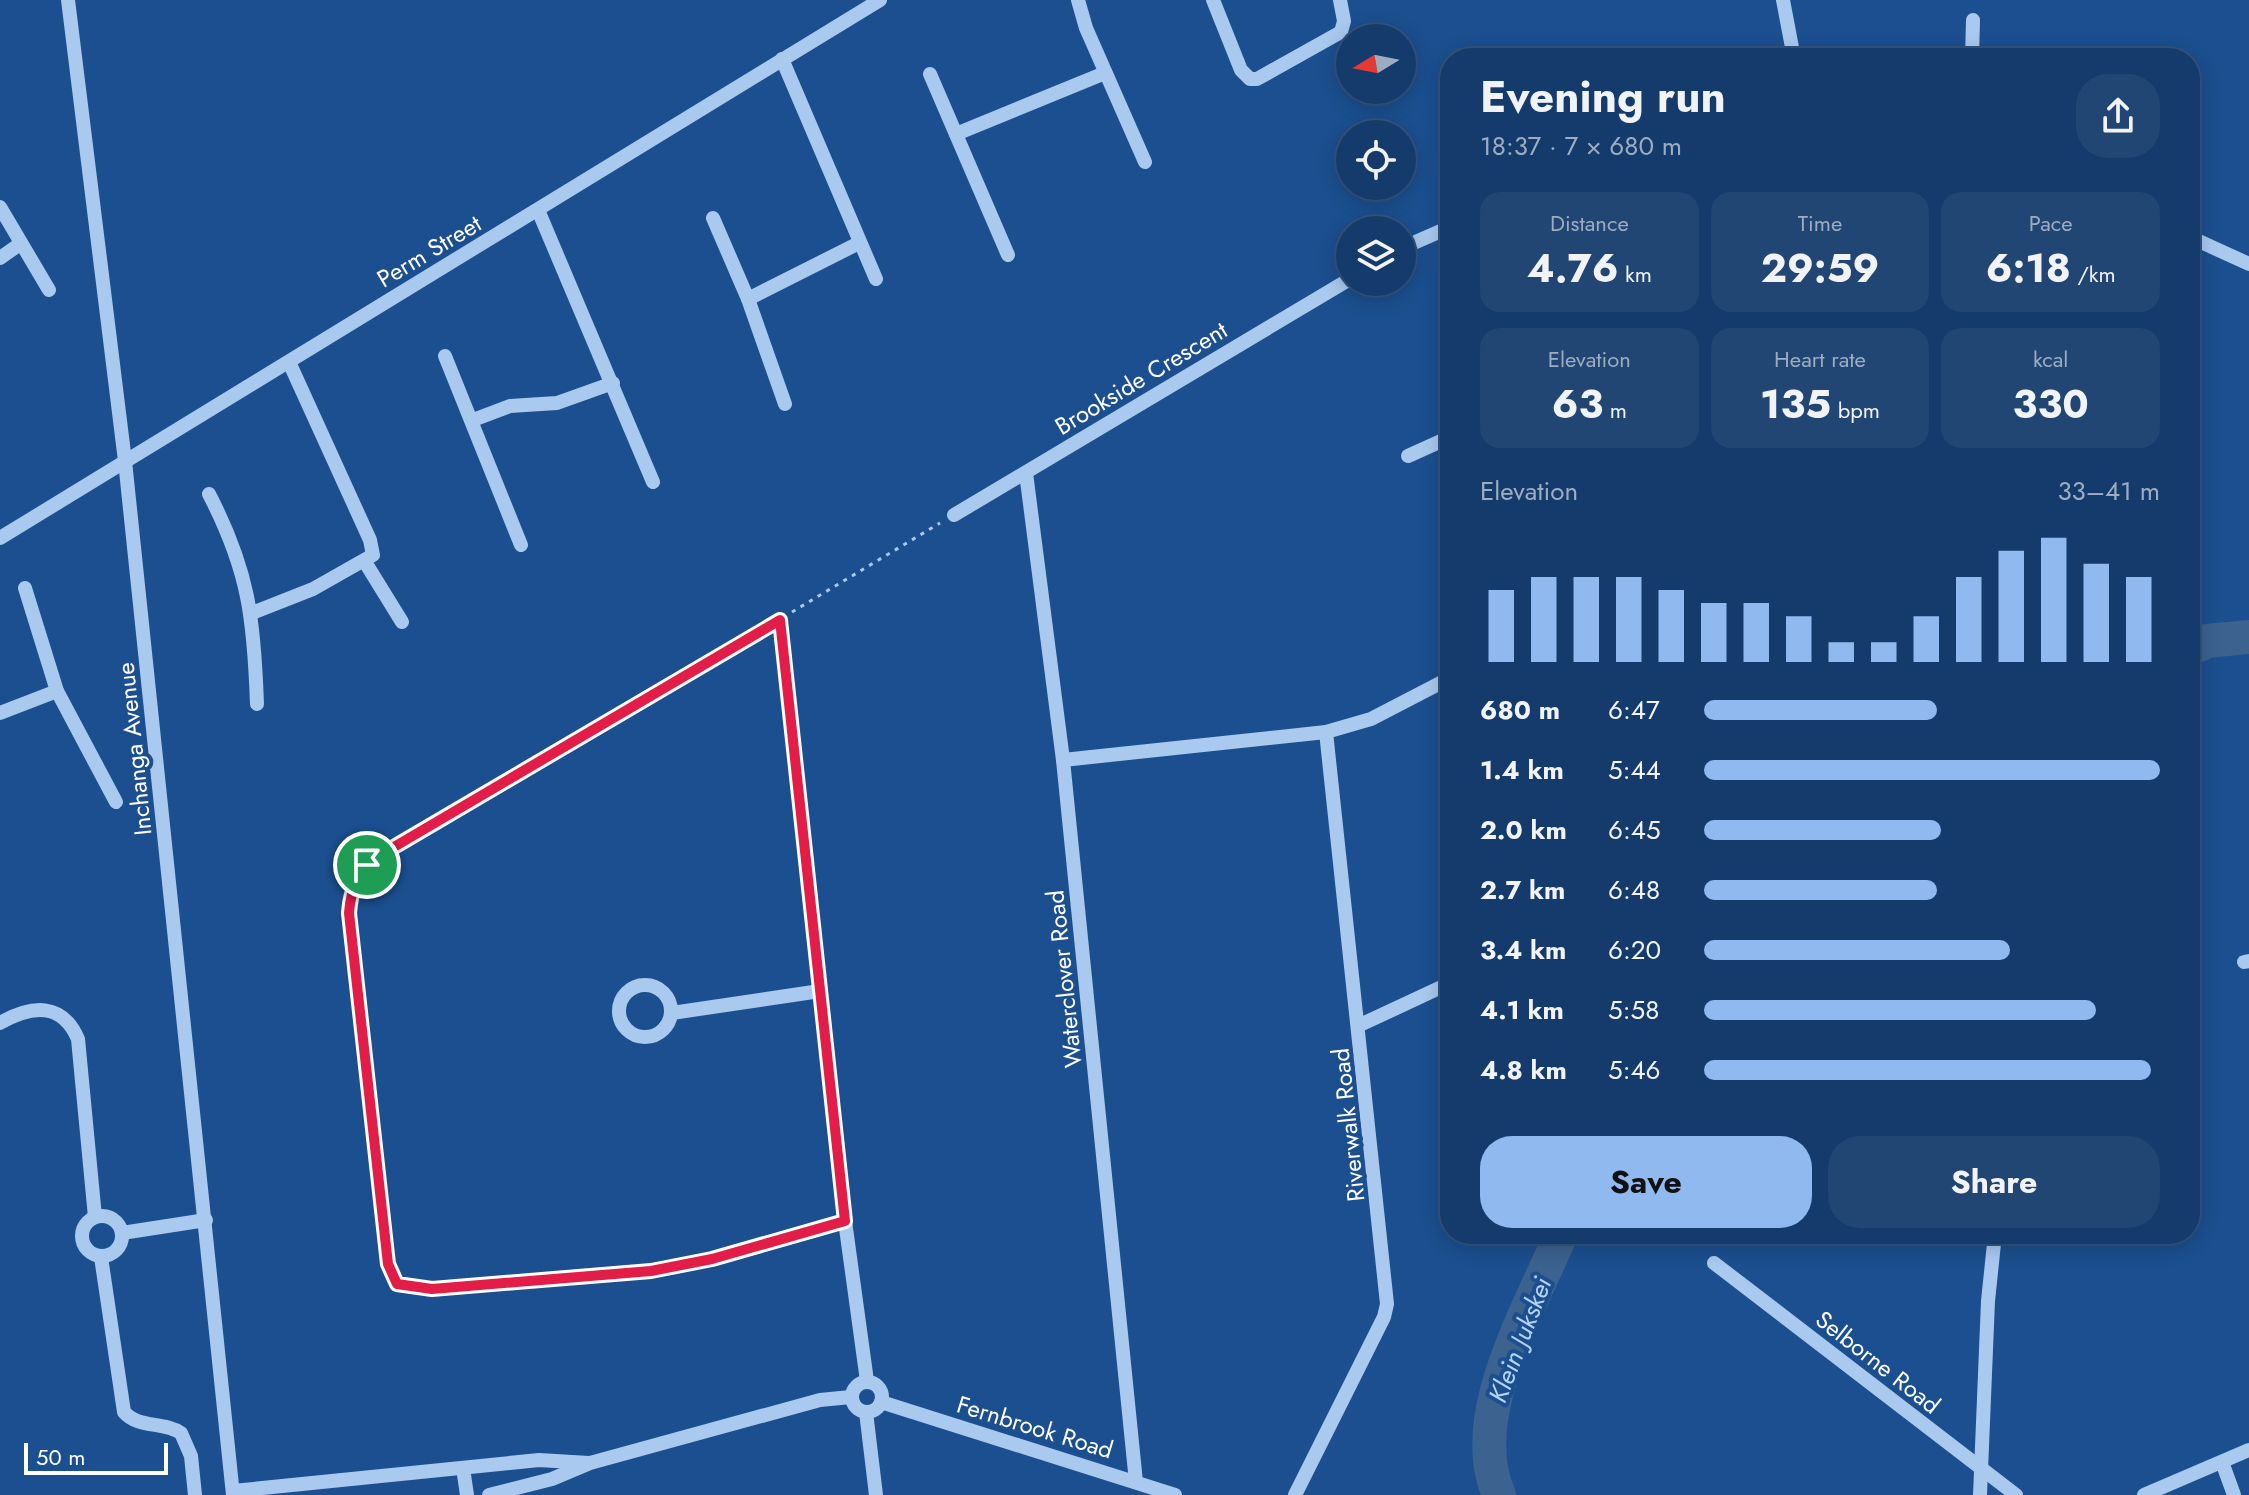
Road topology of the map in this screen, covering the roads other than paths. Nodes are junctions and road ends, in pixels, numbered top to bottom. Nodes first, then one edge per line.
1 (68, 0) edge
2 (880, 0) edge
3 (1078, 0) edge
4 (1213, 0) edge
5 (1340, 0) edge
6 (1783, 0) edge
7 (1973, 20) dead end
8 (1792, 48) edge
9 (1972, 48) edge
10 (782, 59) junction
11 (1105, 73) junction
12 (930, 74) dead end
13 (956, 134) junction
14 (1145, 162) dead end
15 (0, 207) edge
16 (538, 210) junction
17 (713, 218) dead end
18 (1440, 231) edge
19 (1416, 242) edge
20 (2200, 242) edge
21 (859, 243) junction
22 (20, 244) junction
23 (1008, 255) dead end
24 (0, 258) edge
25 (2249, 264) edge
26 (876, 279) dead end
27 (1336, 287) edge
28 (49, 290) dead end
29 (748, 299) junction
30 (445, 356) dead end
31 (289, 362) junction
32 (613, 383) junction
33 (785, 404) dead end
34 (473, 420) junction
35 (1440, 442) edge
36 (1408, 456) dead end
37 (125, 461) junction
38 (1026, 473) junction
39 (653, 482) dead end
40 (209, 494) dead end
41 (954, 515) road end
42 (0, 538) edge
43 (521, 545) dead end
44 (365, 562) junction
45 (25, 588) dead end
46 (252, 613) junction
47 (402, 622) dead end
48 (1440, 683) edge
49 (57, 691) junction
50 (257, 704) dead end
51 (0, 713) edge
52 (1326, 732) junction
53 (1063, 760) junction
54 (116, 802) dead end
55 (1440, 988) edge
56 (820, 991) junction
57 (672, 1013) dead end
58 (0, 1023) edge
59 (1360, 1025) junction
60 (95, 1217) junction
61 (206, 1220) junction
62 (845, 1221) junction
63 (122, 1233) junction
64 (1994, 1244) edge
65 (101, 1257) junction
66 (1714, 1263) dead end
67 (867, 1381) junction
68 (851, 1397) junction
69 (881, 1402) junction
70 (866, 1412) junction
71 (2249, 1450) edge
72 (2222, 1462) junction
73 (590, 1463) junction
74 (463, 1468) junction
75 (1981, 1470) junction
76 (1136, 1482) junction
77 (322, 1489) edge
78 (233, 1493) edge
79 (195, 1495) edge
80 (467, 1495) edge
81 (489, 1495) edge
82 (876, 1495) edge
83 (1175, 1495) edge
84 (1295, 1495) edge
85 (1980, 1495) edge
86 (2016, 1495) edge
87 (2144, 1495) edge
88 (2234, 1495) edge

1 - 37 street, Inchanga Avenue
2 - 10 street, Perm Street
3 - 11 street
4 - 5 street
6 - 8 street
7 - 9 street
10 - 16 street, Perm Street
10 - 21 street
11 - 13 street
11 - 14 street
12 - 13 street
13 - 23 street
15 - 22 street
16 - 31 street, Perm Street
16 - 32 street
17 - 29 street
18 - 19 street
20 - 25 street
21 - 26 street
21 - 29 street
22 - 24 street
22 - 28 street
27 - 38 street, Brookside Crescent
29 - 33 street
30 - 34 street
31 - 37 street, Perm Street
31 - 44 street
32 - 34 street
32 - 39 street
34 - 43 street
35 - 36 street
37 - 42 street, Perm Street
37 - 61 street, Inchanga Avenue
38 - 41 street, Brookside Crescent
38 - 53 street, Waterclover Road
40 - 46 street
44 - 46 street
44 - 47 street
45 - 49 street
46 - 50 street
48 - 52 street
49 - 51 street
49 - 54 street
52 - 53 street
52 - 59 street, Riverwalk Road
53 - 76 street, Waterclover Road
55 - 59 street
56 - 57 street
56 - 62 street
56 - 62 street
58 - 60 street
59 - 84 street, Riverwalk Road
60 - 63 street
60 - 65 street
61 - 63 street
61 - 78 street, Inchanga Avenue
62 - 67 street
63 - 65 street
64 - 75 street
65 - 79 street
66 - 75 street, Selborne Road
67 - 68 street
67 - 69 street
68 - 70 street
68 - 73 street
69 - 70 street
69 - 76 street, Fernbrook Road
70 - 82 street
71 - 72 street
72 - 87 street
72 - 88 street
73 - 74 street
73 - 81 street
74 - 77 street
74 - 80 street
75 - 85 street
75 - 86 street, Selborne Road
76 - 83 street, Fernbrook Road
77 - 78 street

